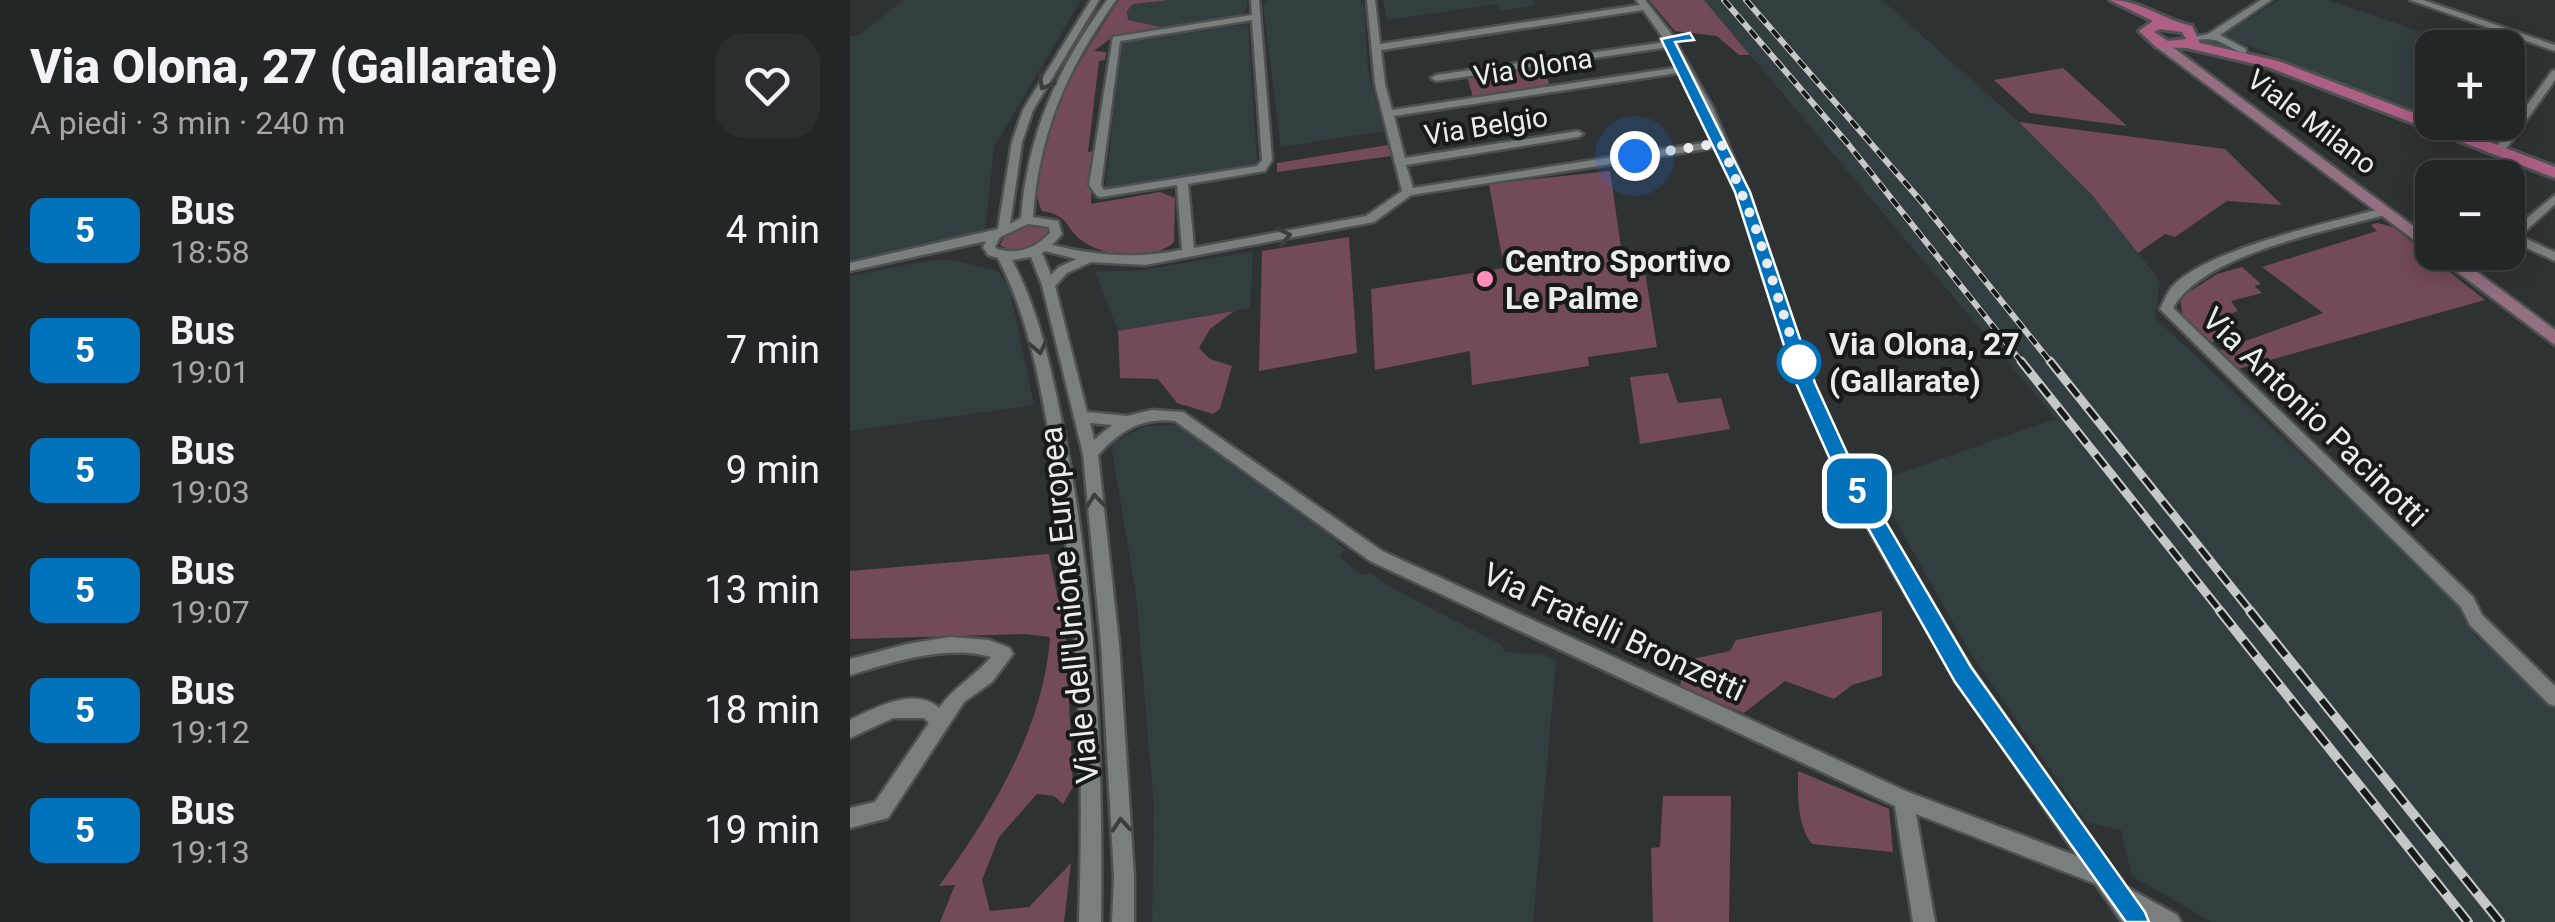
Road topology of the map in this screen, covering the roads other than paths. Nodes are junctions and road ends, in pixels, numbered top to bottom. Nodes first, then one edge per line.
1 (1096, 0) edge
2 (1112, 0) edge
3 (1255, 0) edge
4 (1371, 0) edge
5 (2102, 0) edge
6 (2117, 0) edge
7 (2266, 0) edge
8 (2414, 0) edge
9 (1643, 4) edge
10 (1256, 17) junction
11 (2173, 25) junction
12 (2215, 33) junction
13 (2153, 39) junction
14 (2191, 40) junction
15 (1671, 44) junction
16 (1375, 48) junction
17 (2555, 48) edge
18 (2243, 51) junction
19 (2273, 64) junction
20 (1686, 68) junction
21 (2555, 74) edge
22 (2206, 77) junction
23 (1436, 78) dead end
24 (1388, 114) junction
25 (1578, 134) dead end
26 (1721, 143) junction
27 (2499, 151) junction
28 (1402, 162) junction
29 (2555, 174) edge
30 (1183, 184) junction
31 (1408, 192) junction
32 (2555, 198) edge
33 (2384, 212) junction
34 (1026, 220) junction
35 (2525, 225) edge
36 (1057, 229) junction
37 (999, 232) junction
38 (2415, 235) edge
39 (2525, 245) edge
40 (1040, 249) junction
41 (927, 252) junction
42 (1188, 254) junction
43 (998, 255) junction
44 (2555, 257) edge
45 (1089, 258) junction
46 (850, 267) edge
47 (2463, 270) edge
48 (1048, 285) junction
49 (2555, 338) edge
50 (1081, 417) junction
51 (1125, 421) junction
52 (1090, 454) junction
53 (850, 666) edge
54 (2555, 698) edge
55 (939, 721) junction
56 (850, 729) edge
57 (1904, 800) junction
58 (850, 818) edge
59 (2108, 884) junction
60 (1090, 922) edge
61 (1123, 922) edge
62 (1924, 922) edge
63 (2135, 922) edge
64 (2170, 922) edge

1 -> 37 street
2 - 34 street
3 - 10 street
4 - 16 street, Via Belgio
5 - 13 main road, Viale Milano
6 - 11 main road
7 - 12 street
8 - 17 street
9 - 15 street
9 - 16 street
10 - 30 street
10 - 30 street
11 - 13 main road
11 - 14 main road
12 - 14 street
12 - 18 street
13 - 14 main road
13 - 22 street, Viale Milano
14 - 18 main road
14 - 19 main road
14 - 22 street, Viale Milano
15 - 20 street
15 - 23 street, Via Olona
16 - 24 street, Via Belgio
18 - 19 main road
19 - 27 main road
20 - 24 street, Via Olona
20 - 26 street
21 - 27 street
22 - 33 street, Viale Milano
24 - 28 street, Via Belgio
25 - 28 street, Via Belgio
26 - 31 street
26 - 59 street
27 - 29 main road
28 - 31 street, Via Belgio
30 - 42 street
42 -> 31 street
32 - 35 street
33 - 38 street, Viale Milano
33 - 54 street, Via Antonio Pacinotti
34 - 36 street
34 - 37 street
36 - 40 street
36 - 45 street
37 - 41 street
37 - 43 street
39 - 44 street
40 - 43 street
40 - 45 street
40 - 48 street, Viale dell'Unione Europea
41 - 43 street
41 - 46 street
42 - 45 street
43 -> 60 street, Viale dell'Unione Europea
45 - 48 street
47 - 49 street
48 - 50 street, Viale dell'Unione Europea
50 - 51 street, Via Fratelli Bronzetti
50 - 52 street, Viale dell'Unione Europea
51 - 52 street
51 - 57 street, Via Fratelli Bronzetti
61 -> 52 street, Viale dell'Unione Europea
53 - 55 street
55 - 56 street
55 - 58 street
57 - 59 street, Via Fratelli Bronzetti
57 - 62 street
59 - 63 street
59 - 64 street, Via Fratelli Bronzetti

